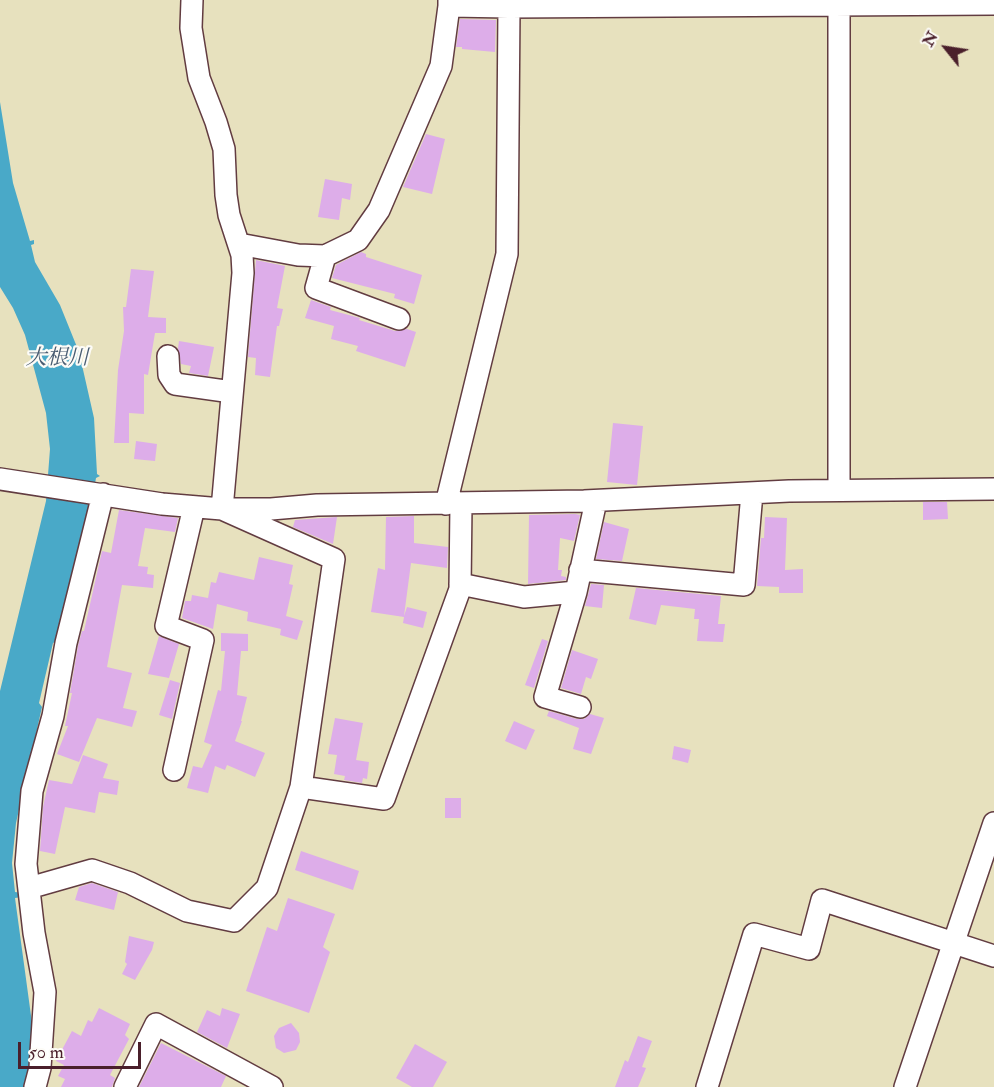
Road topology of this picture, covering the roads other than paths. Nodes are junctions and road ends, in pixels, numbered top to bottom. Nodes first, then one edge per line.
1 (192, 0) edge
2 (449, 3) edge
3 (839, 3) edge
4 (994, 4) edge
5 (509, 7) junction
6 (239, 244) junction
7 (325, 256) junction
8 (399, 319) dead end
9 (168, 356) dead end
10 (232, 392) junction
11 (0, 479) edge
12 (994, 489) edge
13 (839, 490) junction
14 (752, 493) junction
15 (102, 494) junction
16 (596, 501) junction
17 (453, 504) junction
18 (194, 507) junction
19 (222, 509) junction
20 (580, 570) junction
21 (460, 584) junction
22 (576, 592) junction
23 (580, 706) dead end
24 (174, 771) dead end
25 (302, 787) junction
26 (994, 823) edge
27 (29, 888) junction
28 (952, 942) junction
29 (994, 956) edge
30 (35, 1087) edge
31 (126, 1087) edge
32 (272, 1087) edge
33 (707, 1087) edge
34 (905, 1087) edge

1 - 6 street
2 - 5 street
2 - 7 street
3 - 4 street
3 - 5 street
3 - 13 street
5 - 17 street
6 - 7 street
6 - 10 street
7 - 8 street
9 - 10 street
10 - 19 street
11 - 15 street
12 - 13 street
13 - 14 street
14 - 16 street
14 - 20 street
15 - 18 street
15 - 27 street
16 - 17 street
16 - 20 street
17 - 19 street
17 - 21 street
18 - 19 street
18 - 24 street
19 - 25 street
20 - 22 street
21 - 22 street
21 - 25 street
22 - 23 street
25 - 27 street
26 - 28 street
27 - 30 street
28 - 29 street
28 - 33 street
28 - 34 street
31 - 32 street

